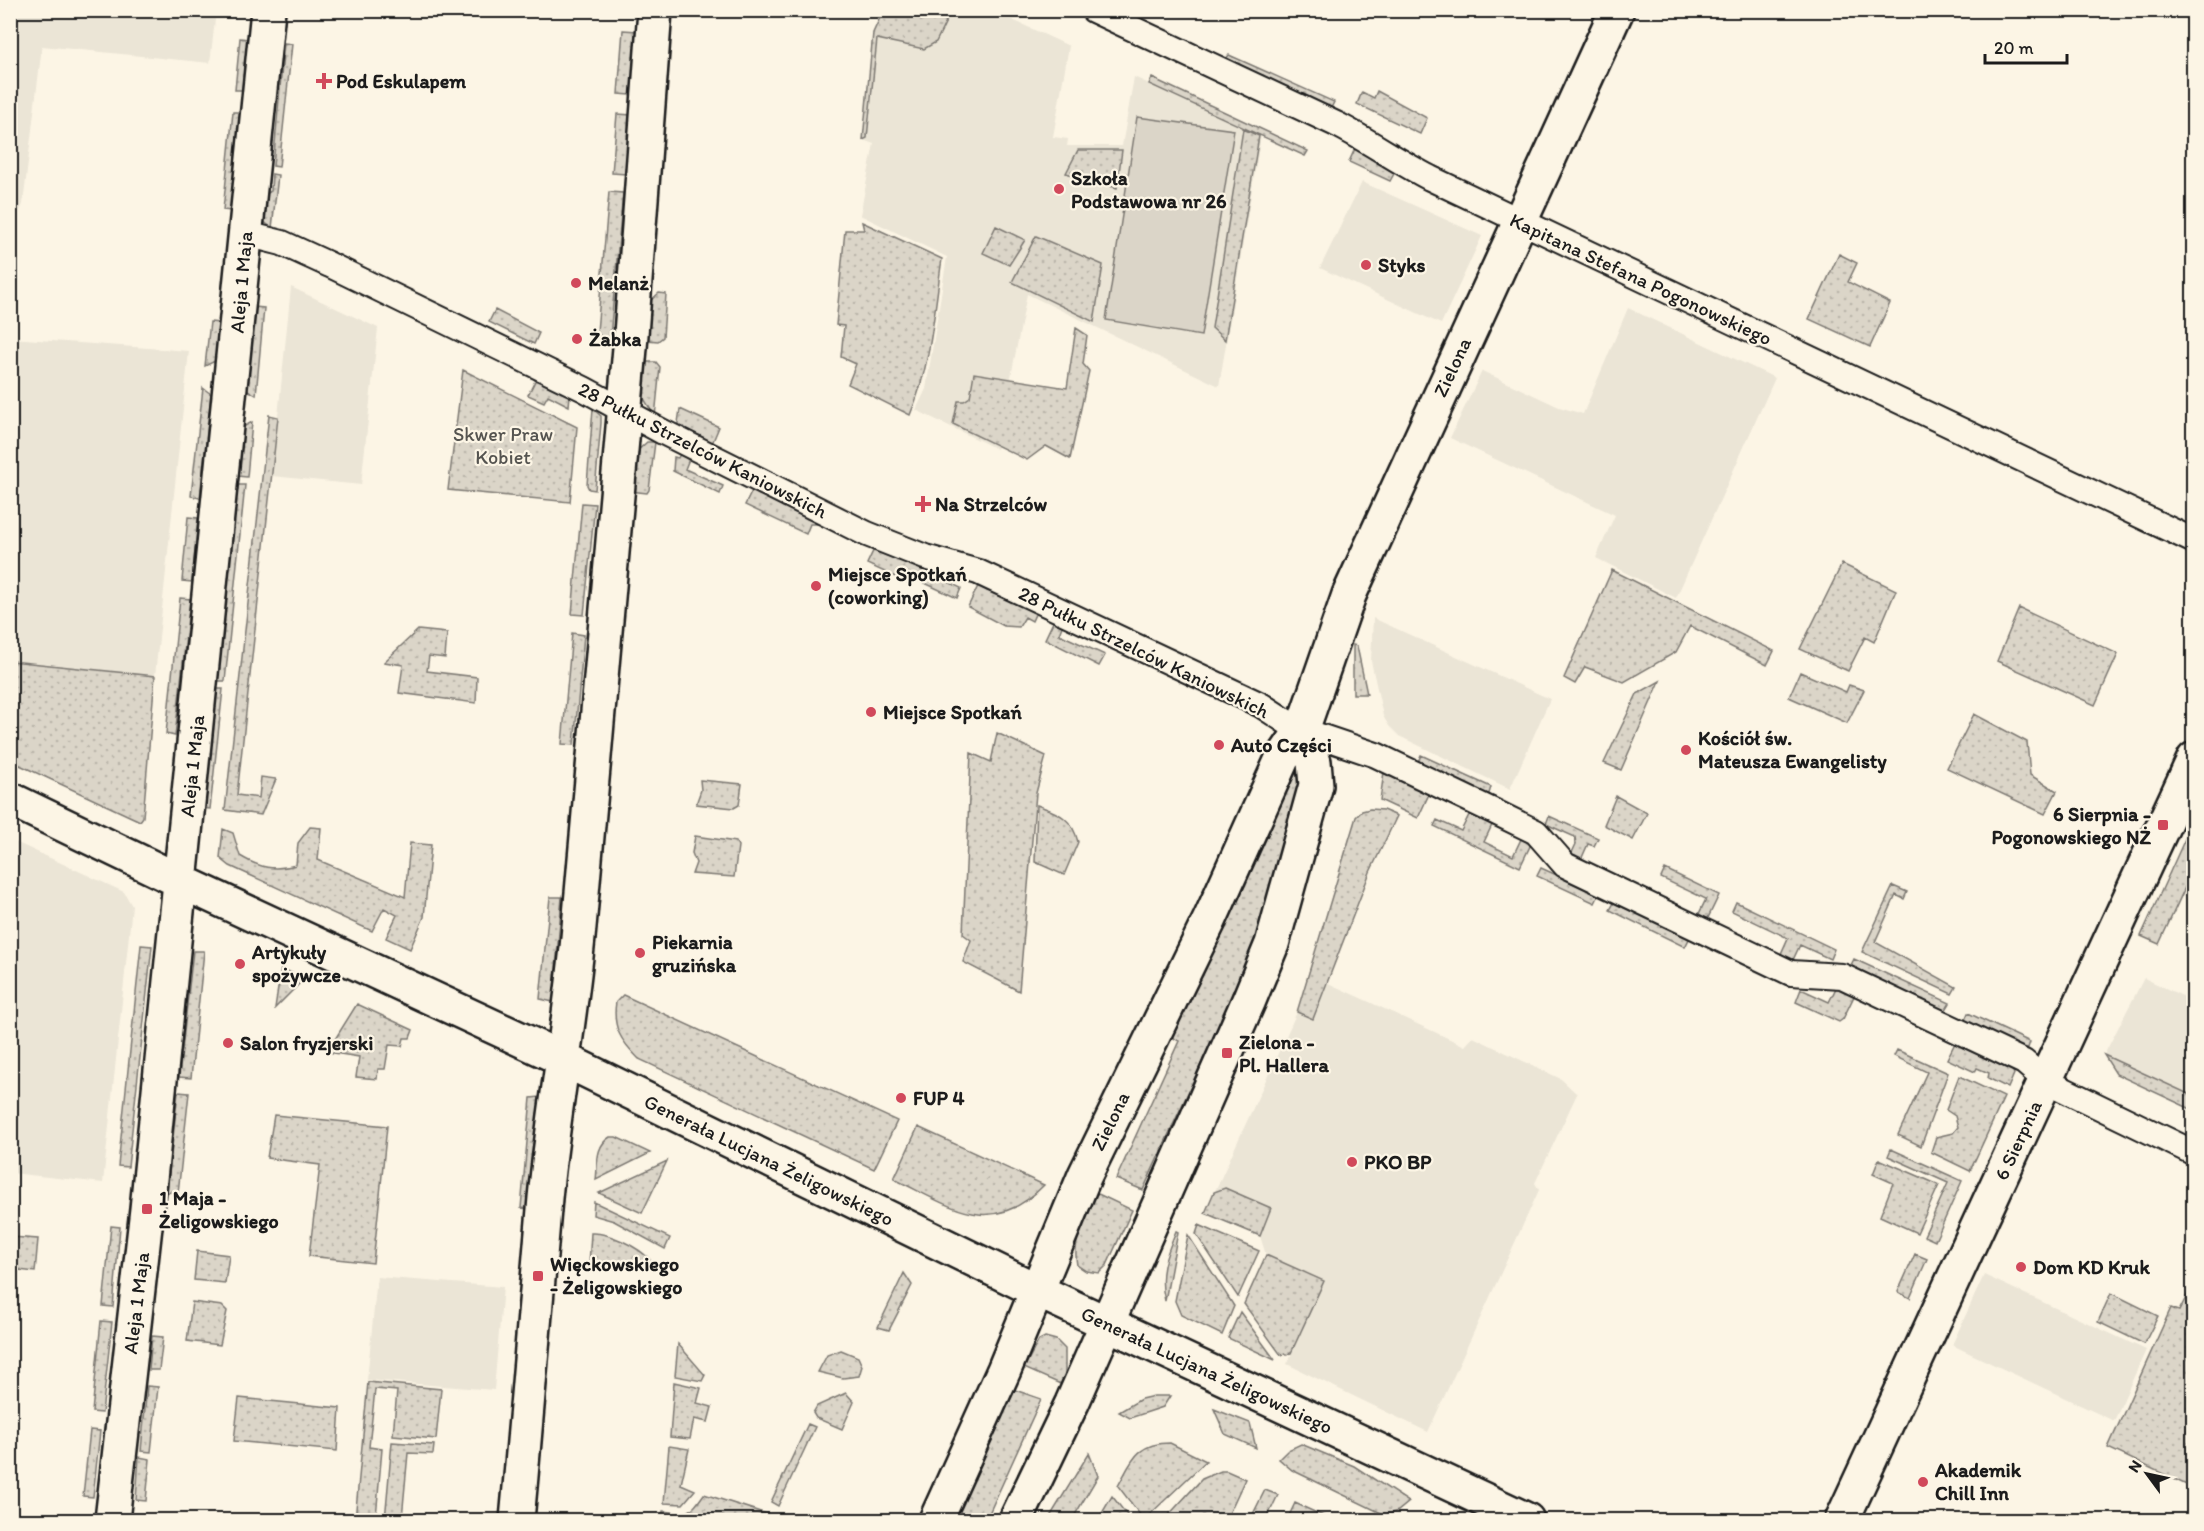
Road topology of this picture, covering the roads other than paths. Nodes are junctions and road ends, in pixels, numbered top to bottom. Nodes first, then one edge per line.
1 (268, 10) edge
2 (655, 10) edge
3 (1093, 10) edge
4 (1617, 10) edge
5 (1520, 221) junction
6 (246, 234) junction
7 (624, 409) junction
8 (2193, 541) edge
9 (1302, 730) junction
10 (2193, 759) edge
11 (10, 799) edge
12 (180, 881) junction
13 (563, 1059) junction
14 (2046, 1081) junction
15 (2193, 1153) edge
16 (1036, 1290) junction
17 (1107, 1323) junction
18 (112, 1521) edge
19 (518, 1521) edge
20 (936, 1521) edge
21 (1016, 1521) edge
22 (1527, 1521) edge
23 (1842, 1521) edge

1 - 6 street, Aleja 1 Maja
2 - 7 street
3 - 5 street, Kapitana Stefana Pogonowskiego
4 - 5 street, Zielona
5 - 8 street, Kapitana Stefana Pogonowskiego
5 - 9 street, Zielona
6 - 7 street, 28 Pułku Strzelców Kaniowskich
6 - 12 street, Aleja 1 Maja
7 - 9 street, 28 Pułku Strzelców Kaniowskich
7 - 13 street
9 - 14 street, 28 Pułku Strzelców Kaniowskich
9 - 16 street, Zielona
9 - 17 street
10 - 14 street, 6 Sierpnia
11 - 12 street, Generała Lucjana Żeligowskiego
12 - 13 street, Generała Lucjana Żeligowskiego
12 - 18 street, Aleja 1 Maja
13 - 16 street, Generała Lucjana Żeligowskiego
13 - 19 street
14 - 15 street, 28 Pułku Strzelców Kaniowskich
14 - 23 street, 6 Sierpnia
16 - 17 street, Generała Lucjana Żeligowskiego
16 - 20 street, Zielona
17 - 21 street
17 - 22 street, Generała Lucjana Żeligowskiego

